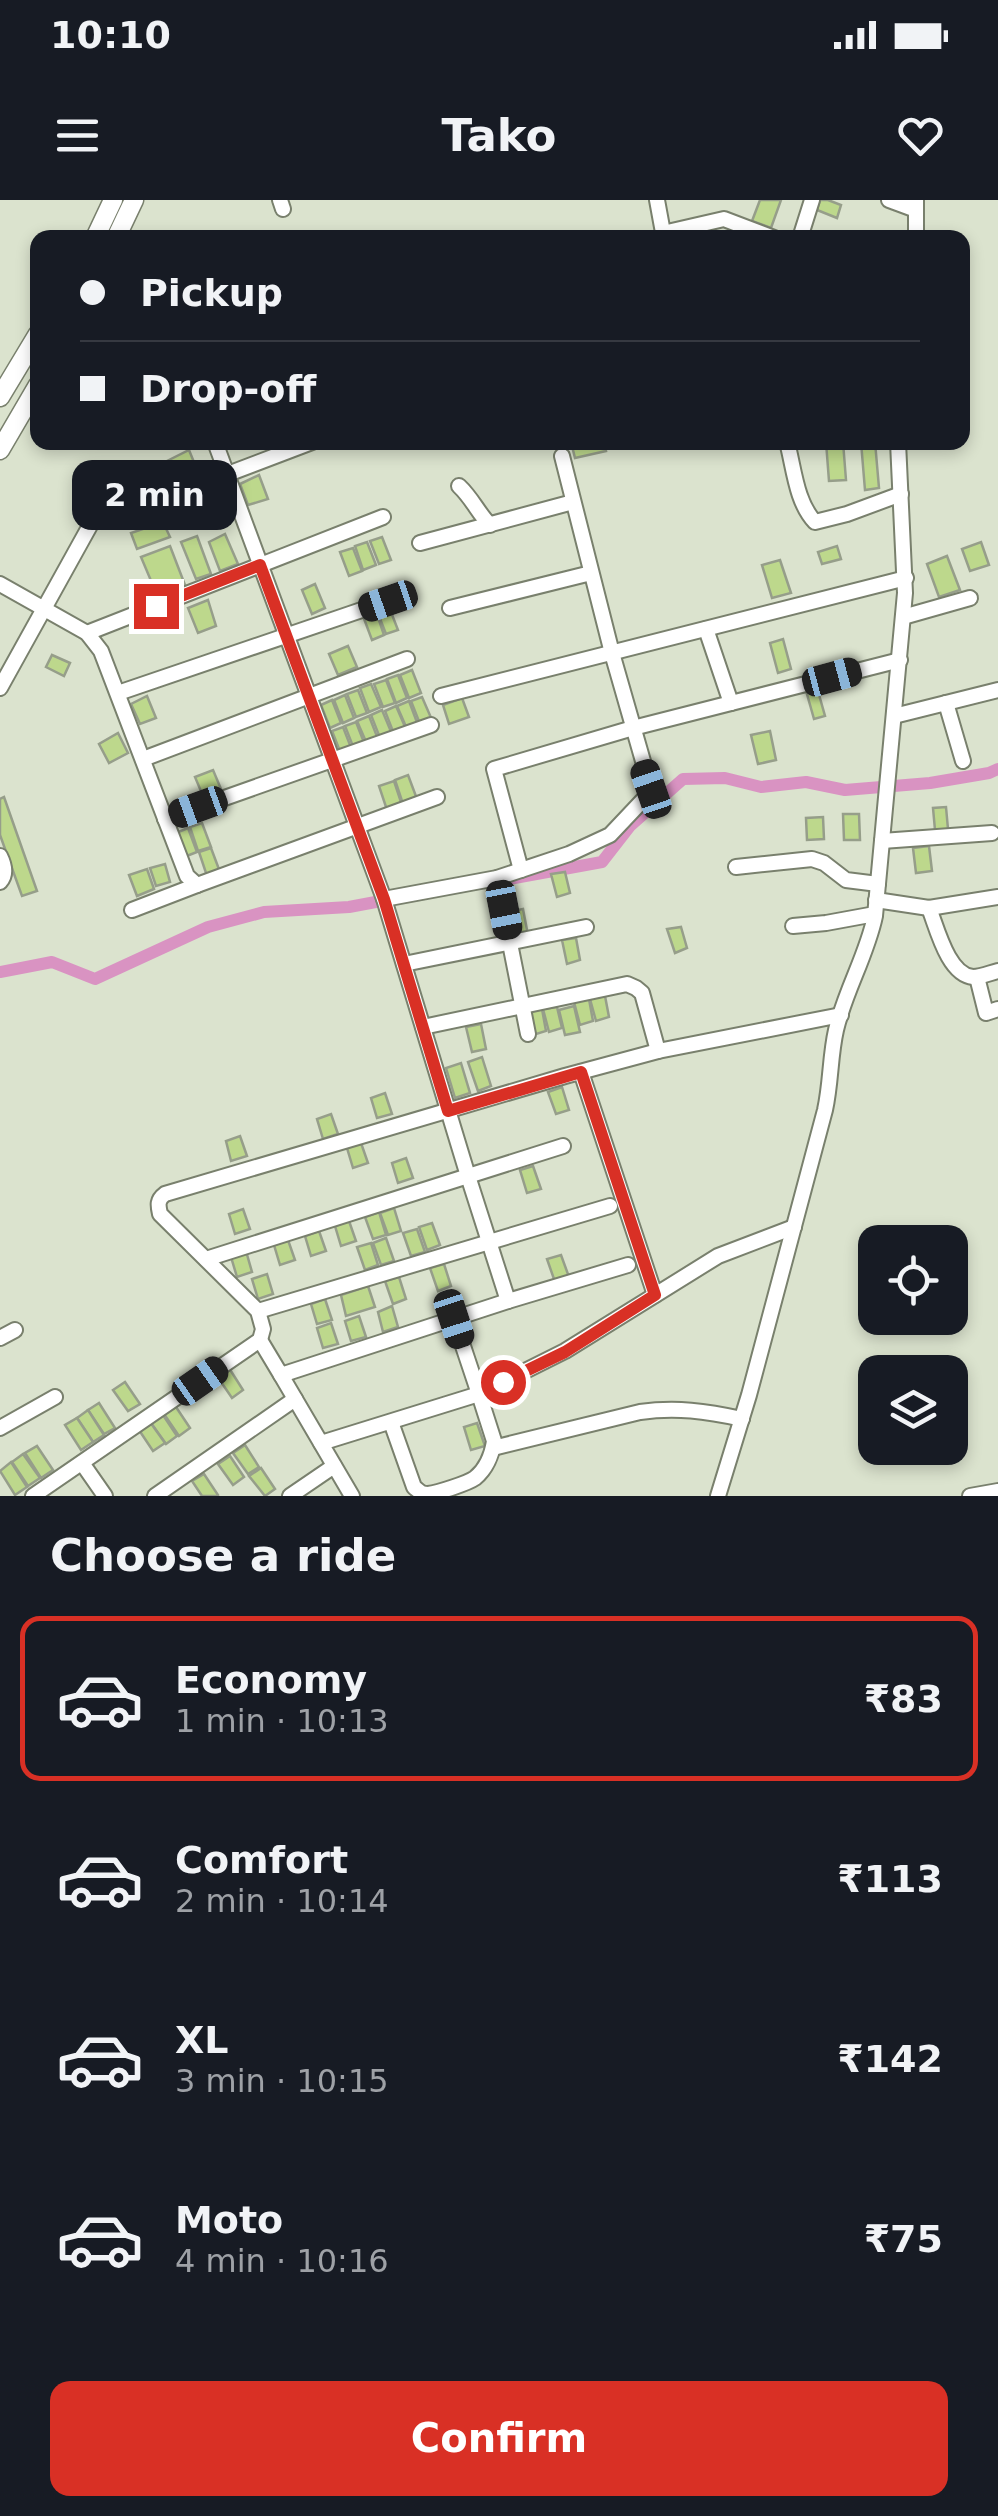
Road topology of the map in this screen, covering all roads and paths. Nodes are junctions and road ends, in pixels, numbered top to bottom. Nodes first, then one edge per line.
1 (113, 200) edge
2 (134, 200) edge
3 (657, 200) edge
4 (812, 200) edge
5 (889, 200) edge
6 (916, 205) edge
7 (100, 230) edge
8 (120, 230) edge
9 (663, 230) edge
10 (683, 230) edge
11 (749, 230) edge
12 (803, 230) edge
13 (30, 347) edge
14 (0, 397) edge
15 (30, 398) edge
16 (0, 450) edge
17 (217, 450) edge
18 (290, 450) edge
19 (790, 450) edge
20 (898, 450) edge
21 (562, 456) dead end
22 (226, 473) junction
23 (460, 486) dead end
24 (901, 494) junction
25 (573, 502) junction
26 (383, 517) dead end
27 (490, 524) junction
28 (420, 543) dead end
29 (260, 565) junction
30 (592, 574) junction
31 (906, 578) junction
32 (0, 584) edge
33 (970, 598) dead end
34 (388, 601) dead end
35 (450, 608) dead end
36 (44, 609) junction
37 (903, 616) junction
38 (706, 629) junction
39 (87, 634) junction
40 (287, 635) junction
41 (612, 653) junction
42 (407, 659) dead end
43 (900, 660) junction
44 (0, 688) edge
45 (998, 690) edge
46 (118, 693) junction
47 (310, 696) junction
48 (442, 696) dead end
49 (731, 703) junction
50 (946, 704) junction
51 (894, 716) junction
52 (431, 724) dead end
53 (633, 728) junction
54 (143, 759) junction
55 (334, 759) junction
56 (962, 761) dead end
57 (436, 797) dead end
58 (165, 819) junction
59 (358, 826) junction
60 (992, 833) dead end
61 (882, 841) junction
62 (0, 856) edge
63 (736, 867) dead end
64 (522, 870) junction
65 (497, 878) junction
66 (0, 882) edge
67 (196, 885) junction
68 (998, 896) edge
69 (384, 899) junction
70 (876, 899) junction
71 (930, 908) junction
72 (132, 910) dead end
73 (793, 926) dead end
74 (586, 928) dead end
75 (510, 943) junction
76 (404, 964) junction
77 (998, 971) edge
78 (977, 977) junction
79 (523, 1006) junction
80 (998, 1009) edge
81 (841, 1015) junction
82 (423, 1026) junction
83 (528, 1034) dead end
84 (658, 1052) junction
85 (581, 1072) junction
86 (448, 1111) junction
87 (563, 1146) dead end
88 (468, 1176) junction
89 (610, 1206) dead end
90 (794, 1227) junction
91 (489, 1242) junction
92 (206, 1258) junction
93 (628, 1266) dead end
94 (655, 1295) junction
95 (508, 1301) junction
96 (258, 1311) junction
97 (454, 1319) junction
98 (15, 1330) dead end
99 (0, 1338) edge
100 (260, 1340) junction
101 (281, 1375) junction
102 (479, 1394) junction
103 (55, 1397) dead end
104 (295, 1399) junction
105 (742, 1419) junction
106 (2, 1422) edge
107 (391, 1422) junction
108 (322, 1444) junction
109 (493, 1448) junction
110 (82, 1462) junction
111 (334, 1466) junction
112 (998, 1491) edge
113 (33, 1496) edge
114 (105, 1496) edge
115 (154, 1496) edge
116 (290, 1496) edge
117 (352, 1496) edge
118 (718, 1496) edge
119 (970, 1496) edge

1 - 7 main road
2 - 8 main road
3 - 9 street
4 - 12 street
5 - 6 street
10 - 11 street
13 - 14 main road
15 - 16 main road
17 - 22 street
18 - 22 street
19 - 24 street
20 - 24 street
21 - 25 street
22 - 29 street
22 - 36 street
23 - 27 street
24 - 31 street
25 - 27 street
25 - 30 street
26 - 29 street
27 - 28 street
29 - 39 street
29 - 40 street
30 - 35 street
30 - 41 street
31 - 37 street
31 - 38 street
32 - 36 street
33 - 37 street
34 - 40 street
36 - 39 street
36 - 44 street
37 - 43 street
38 - 41 street
38 - 49 street
39 - 46 street
40 - 46 street
40 - 47 street
41 - 48 street
41 - 53 street
42 - 47 street
43 - 49 street
43 - 51 street
45 - 50 street
46 - 54 street
47 - 54 street
47 - 55 street
49 - 53 street
50 - 51 street
50 - 56 street
51 - 61 street
52 - 55 street
53 - 64 street
53 - 64 street
54 - 58 street
55 - 58 street
55 - 59 street
57 - 59 street
58 - 67 street
59 - 67 street
59 - 69 street
60 - 61 street
61 - 70 street
62 - 66 street
63 - 70 street
64 - 65 street
65 - 69 street
65 - 75 street
67 - 72 street
68 - 71 street
69 - 76 street
70 - 71 street
70 - 73 street
70 - 81 street
71 - 78 street
74 - 75 street
75 - 76 street
75 - 79 street
76 - 82 street
77 - 78 street
78 - 80 street
79 - 82 street
79 - 83 street
79 - 84 street
81 - 84 street
81 - 90 street
82 - 86 street
84 - 85 street
85 - 86 street
85 - 94 street
86 - 88 street
86 - 92 street
87 - 88 street
88 - 91 street
88 - 92 street
89 - 91 street
90 - 94 street
90 - 105 street
91 - 95 street
91 - 96 street
92 - 96 street
93 - 95 street
94 - 102 street
95 - 97 street
96 - 100 street
97 - 101 street
97 - 102 street
98 - 99 street
100 - 101 street
100 - 110 street
101 - 104 street
102 - 107 street
102 - 109 street
103 - 106 street
104 - 108 street
104 - 115 street
105 - 109 street
105 - 118 street
107 - 108 street
107 - 109 street
108 - 111 street
110 - 113 street
110 - 114 street
111 - 116 street
111 - 117 street
112 - 119 street

